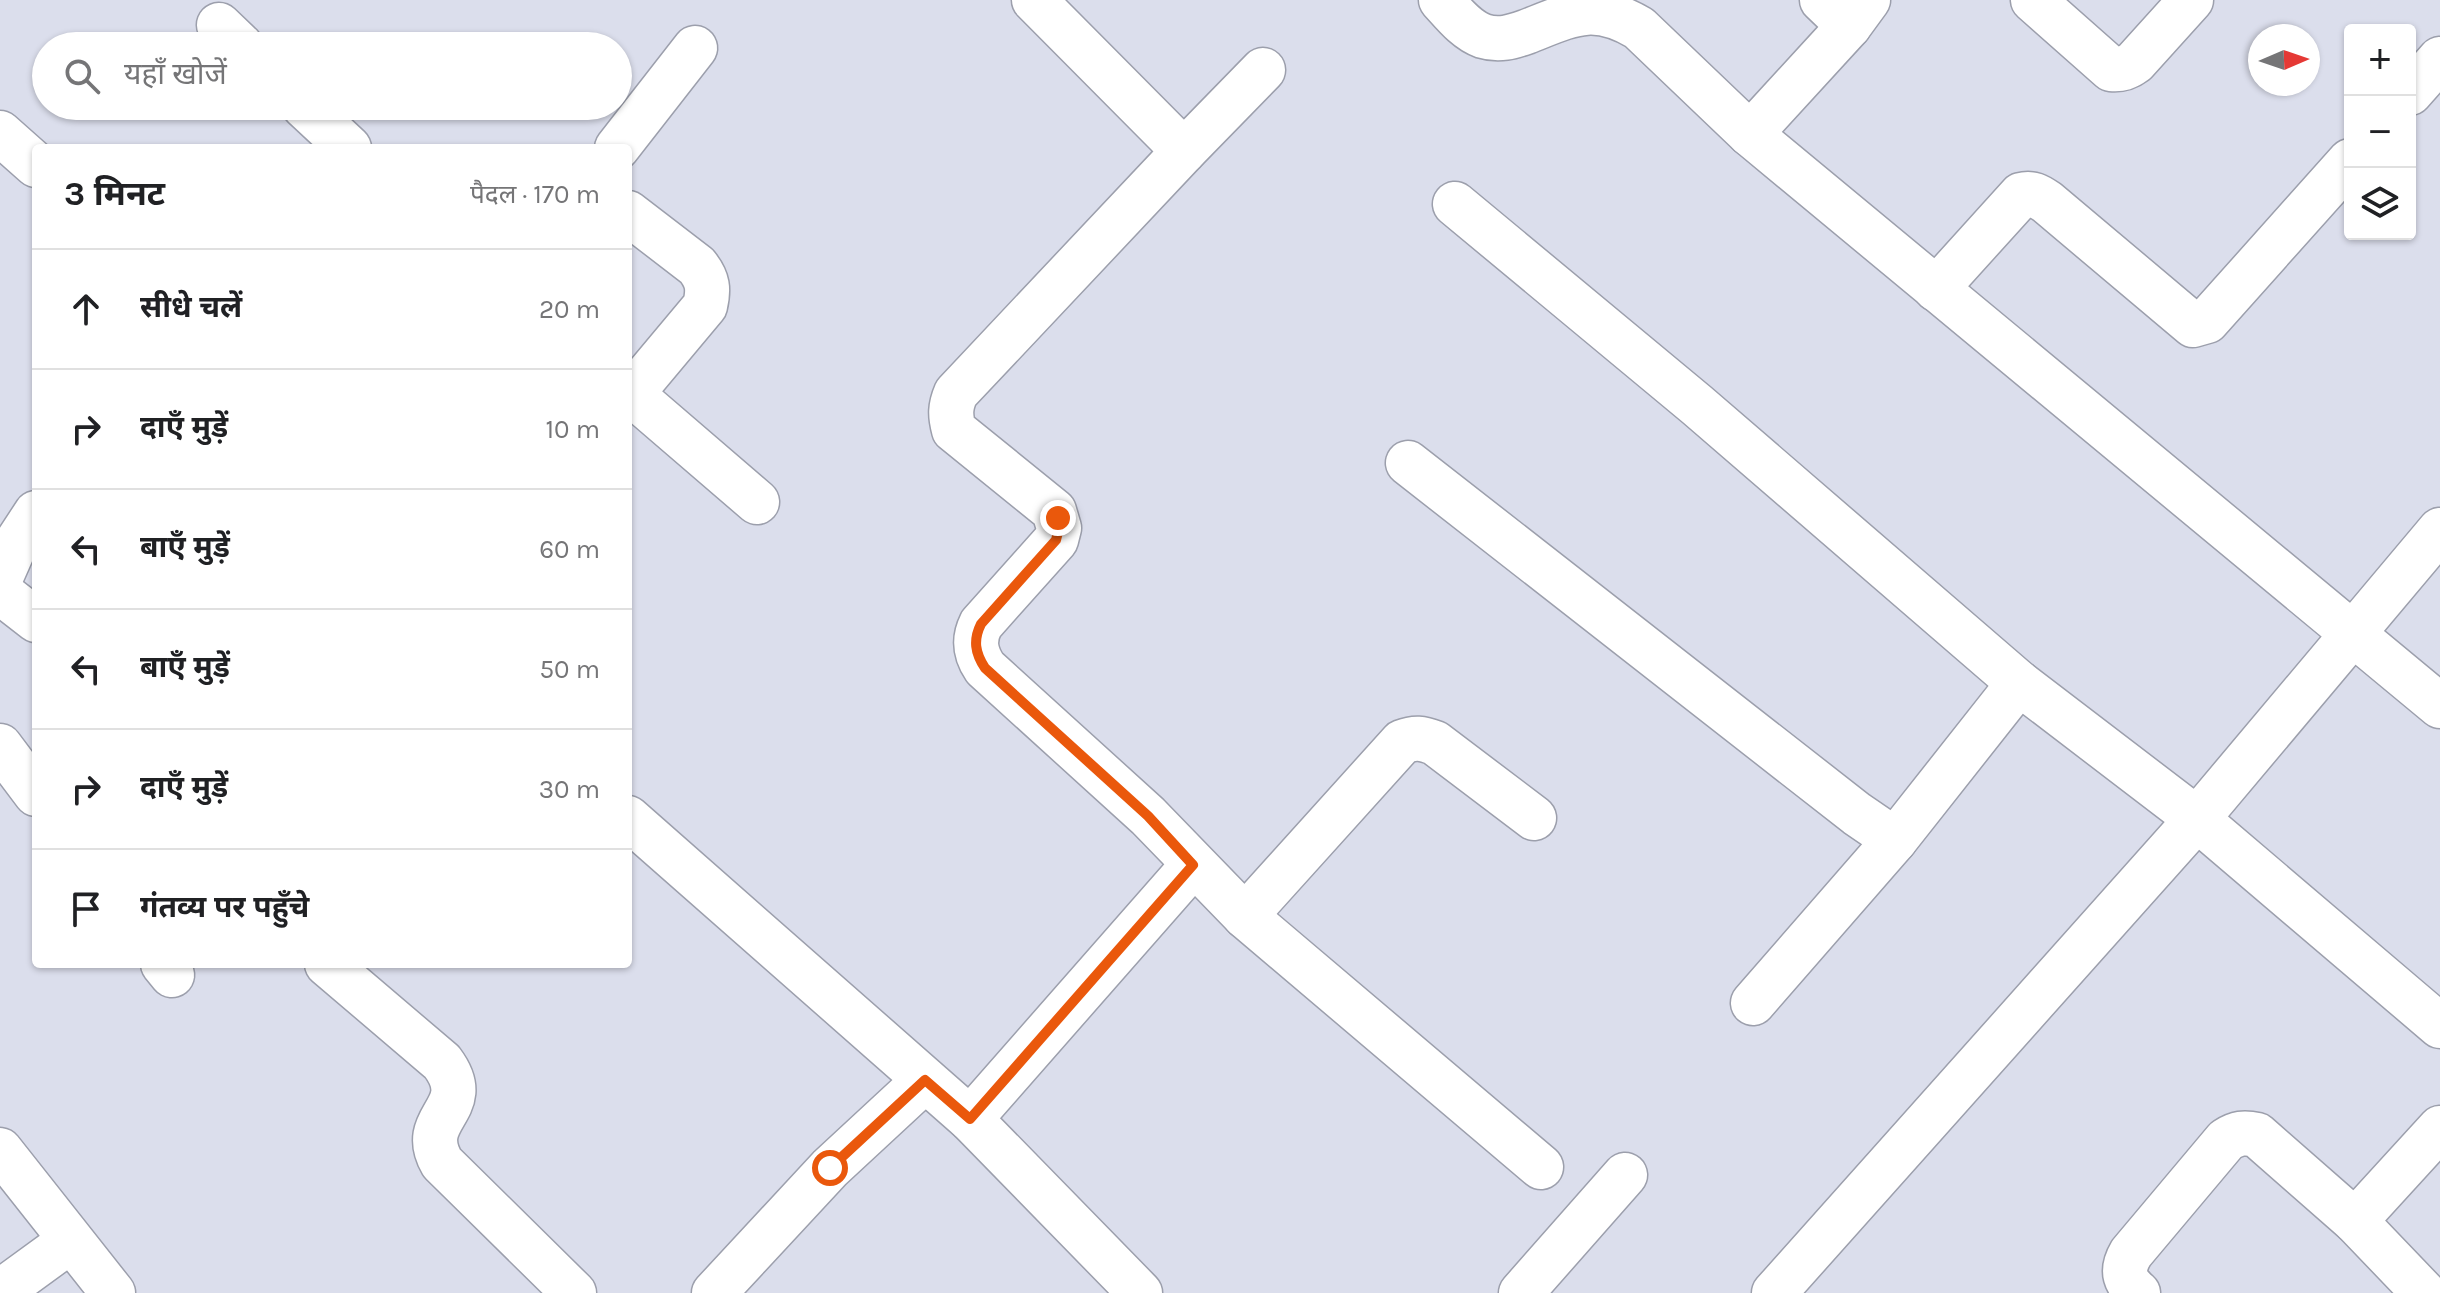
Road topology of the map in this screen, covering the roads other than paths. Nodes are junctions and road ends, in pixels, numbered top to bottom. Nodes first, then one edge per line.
1 (1034, 0) edge
2 (1441, 0) edge
3 (2033, 0) edge
4 (2191, 0) edge
5 (1846, 9) edge
6 (695, 48) dead end
7 (2440, 59) edge
8 (1263, 70) dead end
9 (2416, 86) edge
10 (319, 120) edge
11 (0, 133) edge
12 (1750, 134) junction
13 (345, 144) edge
14 (620, 144) edge
15 (1184, 151) junction
16 (32, 161) edge
17 (2344, 168) edge
18 (1455, 204) dead end
19 (632, 216) edge
20 (1936, 289) junction
21 (632, 391) edge
22 (632, 398) edge
23 (1408, 463) dead end
24 (757, 502) dead end
25 (32, 519) edge
26 (2440, 530) edge
27 (0, 579) edge
28 (0, 592) edge
29 (32, 617) edge
30 (2354, 634) junction
31 (2019, 683) junction
32 (2440, 706) edge
33 (0, 746) edge
34 (32, 789) edge
35 (1534, 818) dead end
36 (2197, 819) junction
37 (632, 822) edge
38 (1895, 840) junction
39 (1193, 865) junction
40 (1245, 916) junction
41 (332, 968) edge
42 (1753, 1003) dead end
43 (2440, 1026) edge
44 (925, 1080) junction
45 (970, 1119) junction
46 (2440, 1128) edge
47 (0, 1150) edge
48 (1541, 1167) dead end
49 (1625, 1175) dead end
50 (2355, 1221) junction
51 (70, 1241) junction
52 (733, 1287) edge
53 (0, 1292) edge
54 (113, 1293) edge
55 (574, 1293) edge
56 (1140, 1293) edge
57 (1521, 1293) edge
58 (1774, 1293) edge
59 (2138, 1293) edge
60 (2424, 1293) edge

1 - 15 street
2 - 12 street
3 - 4 street
5 - 12 street
6 - 14 street
7 - 9 street
8 - 15 street
10 - 13 street
11 - 16 street
12 - 20 street
15 - 39 street
17 - 20 street
18 - 31 street
19 - 21 street
20 - 30 street
22 - 24 street
23 - 38 street
25 - 27 street
26 - 30 street
28 - 29 street
30 - 32 street
30 - 36 street
31 - 36 street
31 - 38 street
33 - 34 street
35 - 40 street
36 - 43 street
36 - 58 street
37 - 44 street
38 - 42 street
39 - 40 street
39 - 45 street
40 - 48 street
41 - 55 street
44 - 45 street
44 - 52 street
45 - 56 street
46 - 50 street
47 - 51 street
49 - 57 street
50 - 59 street
50 - 60 street
51 - 53 street
51 - 54 street

